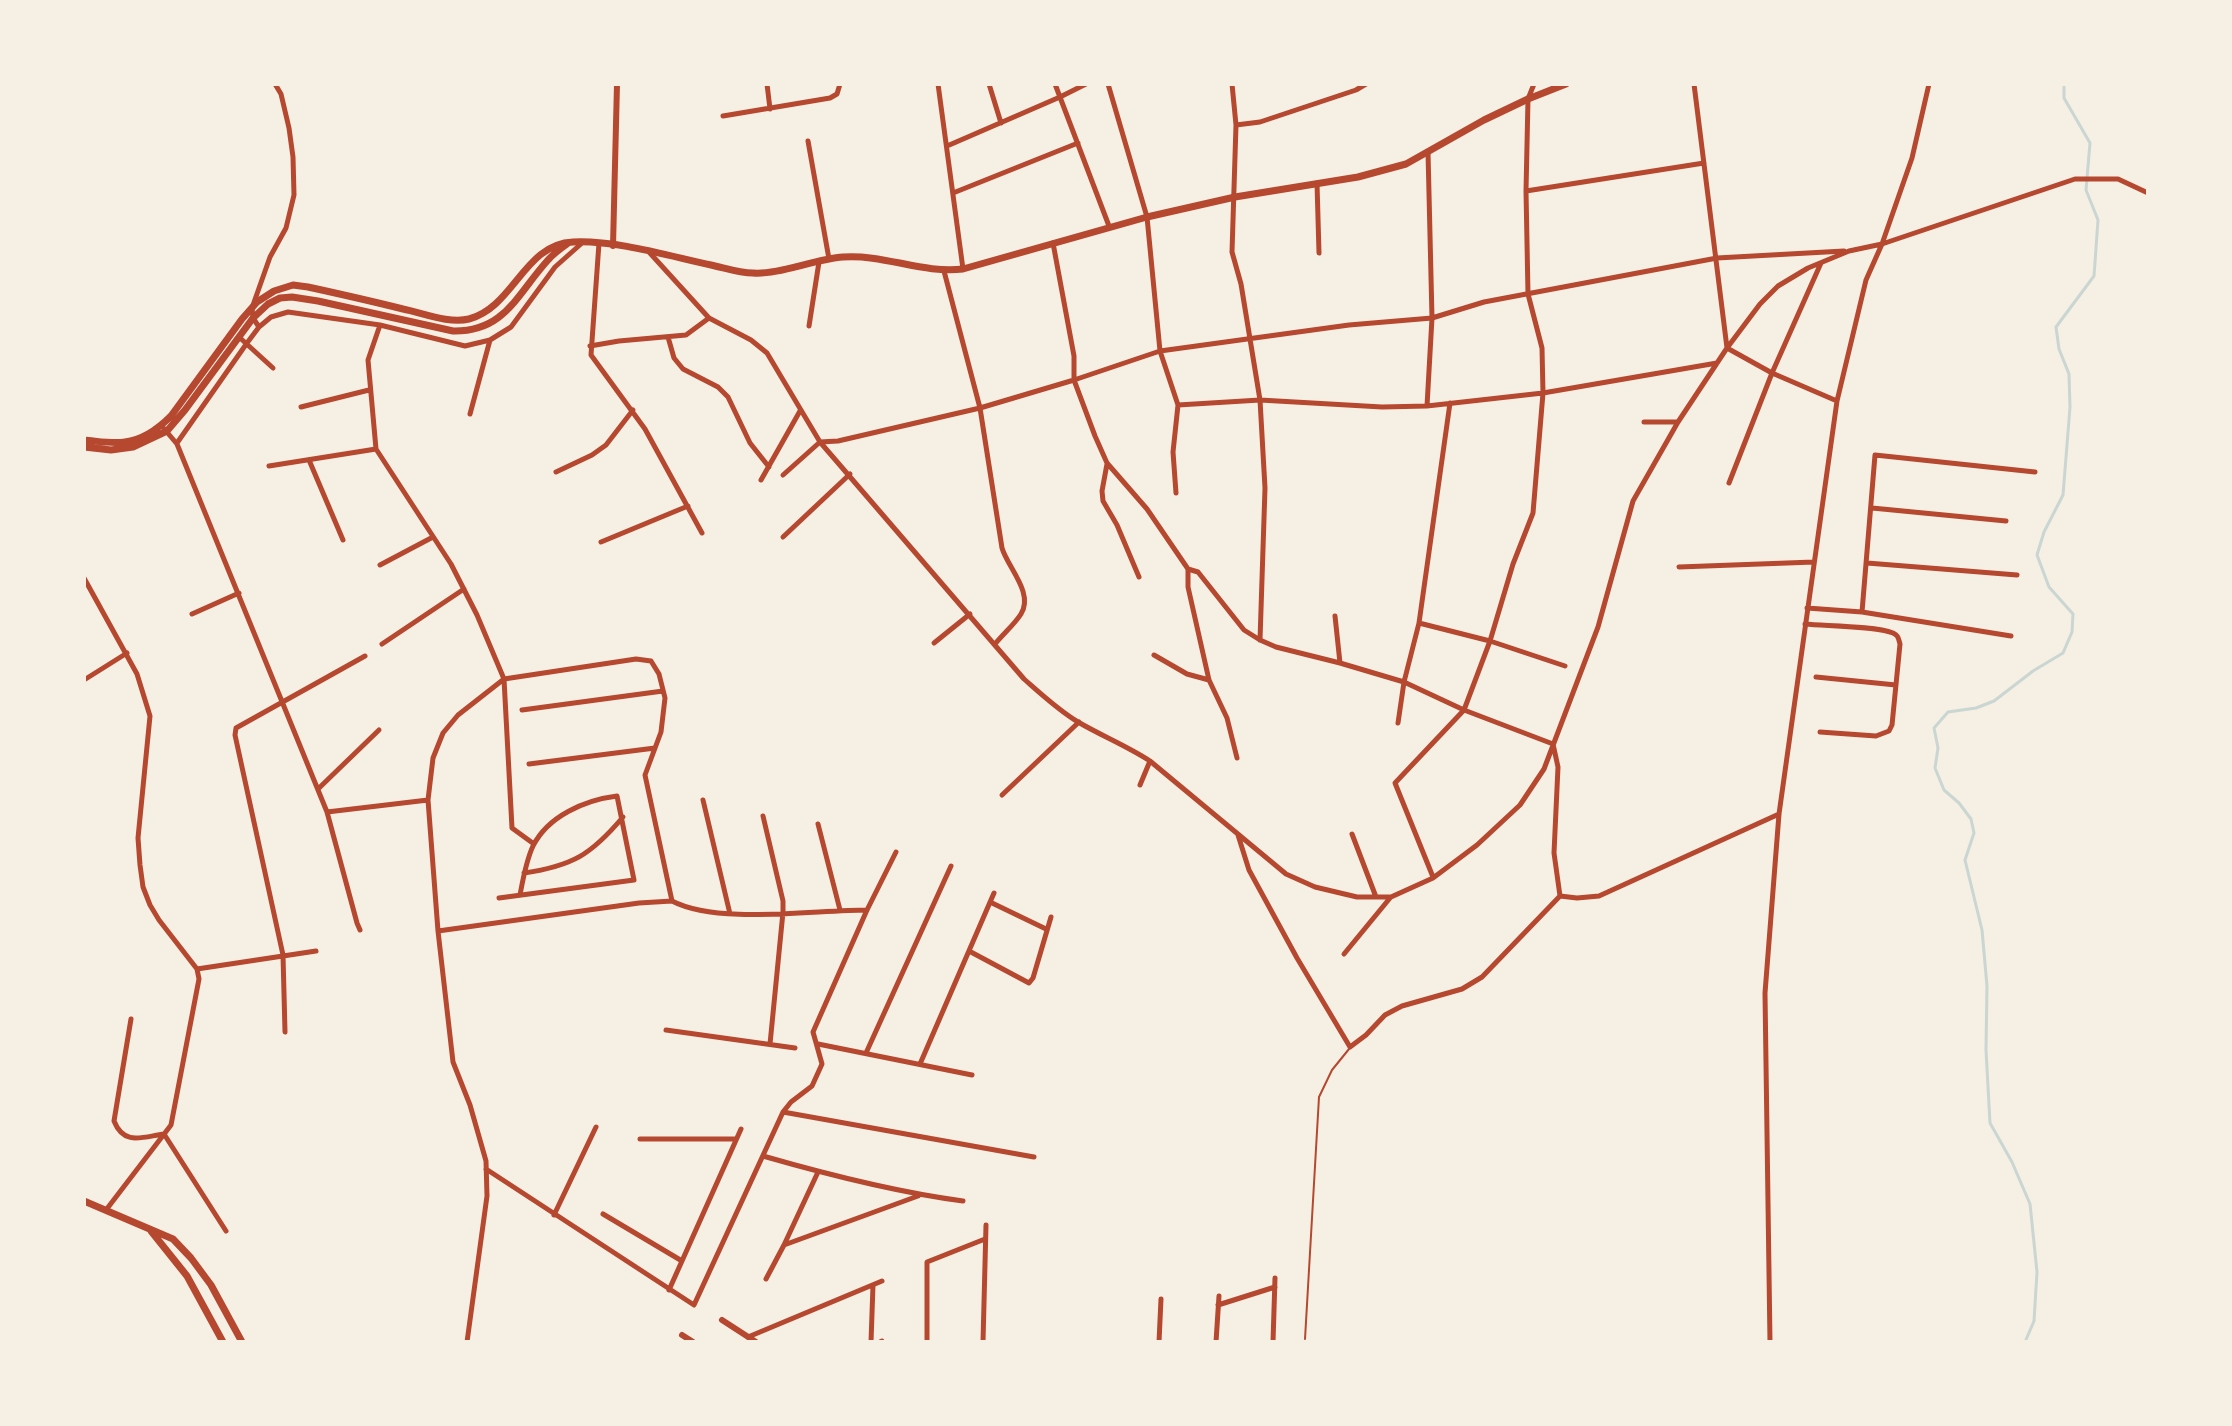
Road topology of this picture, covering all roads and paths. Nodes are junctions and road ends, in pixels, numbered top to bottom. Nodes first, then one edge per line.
1 (275, 84) edge
2 (617, 84) edge
3 (767, 84) edge
4 (840, 84) edge
5 (938, 84) edge
6 (989, 84) edge
7 (1055, 84) edge
8 (1086, 84) edge
9 (1108, 84) edge
10 (1232, 84) edge
11 (1366, 84) edge
12 (1534, 84) edge
13 (1566, 84) edge
14 (1694, 84) edge
15 (1929, 84) edge
16 (1355, 87) edge
17 (1060, 97) junction
18 (1528, 99) junction
19 (770, 109) junction
20 (723, 116) dead end
21 (1001, 123) junction
22 (1236, 125) junction
23 (808, 141) dead end
24 (1078, 143) junction
25 (947, 146) junction
26 (1428, 152) junction
27 (1704, 163) junction
28 (1317, 183) junction
29 (1526, 191) junction
30 (953, 193) junction
31 (2148, 193) edge
32 (1235, 197) junction
33 (1147, 217) junction
34 (1109, 226) junction
35 (569, 242) junction
36 (583, 242) junction
37 (599, 243) junction
38 (1053, 243) junction
39 (1882, 244) junction
40 (613, 246) junction
41 (1849, 251) junction
42 (649, 252) junction
43 (1319, 253) dead end
44 (1717, 258) junction
45 (829, 259) junction
46 (819, 261) junction
47 (1821, 263) junction
48 (963, 269) junction
49 (944, 271) junction
50 (1528, 294) junction
51 (252, 308) junction
52 (253, 318) junction
53 (709, 318) junction
54 (1432, 318) junction
55 (380, 325) junction
56 (809, 326) dead end
57 (259, 327) junction
58 (239, 337) junction
59 (668, 337) junction
60 (1249, 338) junction
61 (490, 340) junction
62 (247, 343) junction
63 (590, 346) junction
64 (1727, 348) junction
65 (1160, 351) junction
66 (1718, 363) junction
67 (273, 368) dead end
68 (1772, 373) junction
69 (1074, 380) junction
70 (369, 390) junction
71 (1543, 393) junction
72 (1260, 400) junction
73 (1837, 401) junction
74 (1450, 403) junction
75 (1178, 405) junction
76 (1427, 406) junction
77 (301, 407) dead end
78 (980, 408) junction
79 (633, 410) junction
80 (801, 410) junction
81 (470, 414) dead end
82 (1644, 422) dead end
83 (1678, 422) junction
84 (164, 428) junction
85 (84, 440) edge
86 (820, 442) junction
87 (177, 444) junction
88 (84, 447) edge
89 (376, 449) junction
90 (309, 460) junction
91 (1107, 463) junction
92 (269, 466) dead end
93 (769, 467) junction
94 (556, 472) dead end
95 (2035, 472) dead end
96 (850, 474) junction
97 (783, 475) dead end
98 (761, 480) dead end
99 (1729, 483) dead end
100 (1176, 493) dead end
101 (688, 506) junction
102 (1872, 508) junction
103 (2006, 521) dead end
104 (702, 533) dead end
105 (433, 537) junction
106 (783, 537) dead end
107 (343, 540) dead end
108 (601, 542) dead end
109 (1814, 562) junction
110 (1867, 563) junction
111 (380, 565) dead end
112 (1679, 567) dead end
113 (1188, 569) junction
114 (2017, 575) dead end
115 (1139, 577) dead end
116 (84, 578) edge
117 (464, 589) junction
118 (239, 593) junction
119 (1807, 608) junction
120 (1862, 612) junction
121 (192, 614) dead end
122 (970, 614) junction
123 (1335, 616) dead end
124 (1419, 623) junction
125 (1805, 624) junction
126 (2011, 636) dead end
127 (1260, 640) junction
128 (1490, 641) junction
129 (934, 643) dead end
130 (382, 644) dead end
131 (995, 644) junction
132 (127, 653) junction
133 (1154, 655) dead end
134 (365, 656) dead end
135 (1340, 663) junction
136 (1565, 666) dead end
137 (1816, 677) dead end
138 (504, 679) junction
139 (84, 680) edge
140 (1209, 680) junction
141 (1404, 682) junction
142 (1896, 685) junction
143 (663, 691) junction
144 (281, 702) junction
145 (522, 710) dead end
146 (1464, 710) junction
147 (1079, 722) junction
148 (1398, 723) dead end
149 (379, 730) dead end
150 (1820, 732) dead end
151 (1553, 744) junction
152 (655, 748) junction
153 (1237, 758) dead end
154 (1150, 761) junction
155 (529, 764) dead end
156 (1140, 785) dead end
157 (318, 789) junction
158 (1002, 795) dead end
159 (428, 800) junction
160 (703, 800) dead end
161 (327, 812) junction
162 (1779, 814) junction
163 (763, 816) dead end
164 (623, 817) junction
165 (818, 824) dead end
166 (1238, 832) junction
167 (1352, 834) dead end
168 (534, 844) junction
169 (896, 852) dead end
170 (951, 866) dead end
171 (524, 873) junction
172 (1433, 878) junction
173 (994, 893) dead end
174 (520, 895) junction
175 (1560, 896) junction
176 (1376, 897) junction
177 (1391, 897) junction
178 (499, 898) dead end
179 (672, 901) junction
180 (990, 902) junction
181 (840, 910) junction
182 (867, 910) junction
183 (783, 912) junction
184 (730, 914) junction
185 (1051, 917) dead end
186 (1046, 929) junction
187 (360, 930) dead end
188 (438, 931) junction
189 (316, 951) dead end
190 (969, 951) junction
191 (1344, 954) dead end
192 (283, 955) junction
193 (197, 969) junction
194 (131, 1019) dead end
195 (666, 1030) dead end
196 (285, 1032) dead end
197 (770, 1044) junction
198 (818, 1044) junction
199 (1350, 1047) junction
200 (795, 1048) dead end
201 (866, 1053) junction
202 (920, 1064) junction
203 (972, 1075) dead end
204 (783, 1112) junction
205 (596, 1127) dead end
206 (741, 1129) dead end
207 (164, 1134) junction
208 (640, 1139) dead end
209 (736, 1139) junction
210 (763, 1156) junction
211 (1034, 1157) dead end
212 (486, 1169) junction
213 (818, 1172) junction
214 (920, 1195) junction
215 (84, 1201) edge
216 (963, 1201) dead end
217 (106, 1210) junction
218 (603, 1214) dead end
219 (554, 1215) junction
220 (986, 1225) dead end
221 (149, 1229) junction
222 (226, 1231) dead end
223 (985, 1239) junction
224 (784, 1245) junction
225 (682, 1261) junction
226 (1275, 1278) dead end
227 (766, 1279) dead end
228 (882, 1281) dead end
229 (873, 1285) junction
230 (1275, 1287) junction
231 (669, 1290) junction
232 (1219, 1296) dead end
233 (1161, 1299) dead end
234 (1218, 1305) junction
235 (722, 1320) dead end
236 (682, 1335) dead end
237 (748, 1337) junction
238 (1305, 1339) dead end
239 (223, 1342) edge
240 (242, 1342) edge
241 (467, 1342) edge
242 (693, 1342) edge
243 (756, 1342) edge
244 (871, 1342) edge
245 (927, 1342) edge
246 (983, 1342) edge
247 (1159, 1342) edge
248 (1216, 1342) edge
249 (1273, 1342) edge
250 (1770, 1342) edge

1 - 51 street
2 - 40 street
3 - 19 street
4 - 19 street
5 - 25 street
6 - 21 street
7 - 17 street
8 - 17 street
9 - 33 street
10 - 22 street
11 - 16 street
12 - 18 street
13 - 18 main road
14 - 27 street
15 - 39 street
16 - 22 street
17 - 21 street
17 - 24 street
18 - 26 main road
18 - 29 street
19 - 20 street
21 - 25 street
22 - 32 street
23 - 45 street
24 - 30 street
24 - 34 street
25 - 30 street
26 - 28 main road
26 - 54 street
27 - 29 street
27 - 44 street
28 - 32 main road
28 - 43 street
29 - 50 street
30 - 48 street
31 - 39 street
32 - 33 main road
32 - 60 street
33 - 34 main road
33 - 65 street
34 - 38 main road
35 - 36 main road
35 - 51 main road
35 - 52 main road
36 - 37 main road
36 - 61 street
37 - 40 main road
37 - 63 street
38 - 48 main road
38 - 69 street
39 - 41 street
39 - 73 street
40 - 42 main road
41 - 44 street
41 - 47 street
42 - 46 main road
42 - 53 street
44 - 50 street
44 - 64 street
45 - 46 main road
45 - 49 main road
46 - 56 street
47 - 64 street
47 - 68 street
48 - 49 main road
49 - 78 street
50 - 54 street
50 - 71 street
51 - 52 street
51 - 84 main road
52 - 57 street
52 - 58 main road
53 - 59 street
53 - 80 street
54 - 60 street
54 - 76 street
55 - 57 street
55 - 61 street
55 - 70 street
57 - 62 street
58 - 62 street
58 - 84 main road
59 - 63 street
59 - 93 street
60 - 65 street
60 - 72 street
61 - 81 street
62 - 67 street
62 - 87 street
63 - 79 street
64 - 66 street
64 - 68 street
65 - 69 street
65 - 75 street
66 - 71 street
66 - 83 street
68 - 73 street
68 - 99 street
69 - 78 street
69 - 91 street
70 - 77 street
70 - 89 street
71 - 74 street
71 - 128 street
72 - 75 street
72 - 76 street
72 - 127 street
73 - 109 street
74 - 76 street
74 - 124 street
75 - 100 street
78 - 86 street
78 - 131 street
79 - 94 street
79 - 101 street
80 - 86 street
80 - 93 street
82 - 83 street
83 - 151 street
84 - 85 main road
84 - 87 street
84 - 88 main road
86 - 96 street
86 - 97 street
87 - 118 street
89 - 90 street
89 - 105 street
90 - 92 street
90 - 107 street
91 - 113 street
91 - 115 street
93 - 98 street
95 - 102 street
96 - 106 street
96 - 122 street
101 - 104 street
101 - 108 street
102 - 103 street
102 - 110 street
105 - 111 street
105 - 117 street
109 - 112 street
109 - 119 street
110 - 114 street
110 - 120 street
113 - 127 street
113 - 140 street
116 - 132 street
117 - 130 street
117 - 138 street
118 - 121 street
118 - 144 street
119 - 120 street
119 - 125 street
120 - 126 street
122 - 129 street
122 - 131 street
123 - 135 street
124 - 128 street
124 - 141 street
125 - 142 street
125 - 162 street
127 - 135 street
128 - 136 street
128 - 146 street
131 - 147 street
132 - 139 street
132 - 193 street
133 - 140 street
134 - 144 street
135 - 141 street
137 - 142 street
138 - 143 street
138 - 159 street
138 - 168 street
140 - 153 street
141 - 146 street
141 - 148 street
142 - 150 street
143 - 145 street
143 - 152 street
144 - 157 street
144 - 192 street
146 - 151 street
146 - 172 street
147 - 154 street
147 - 158 street
149 - 157 street
151 - 172 street
151 - 175 street
152 - 155 street
152 - 179 street
154 - 156 street
154 - 166 street
157 - 161 street
159 - 161 street
159 - 188 street
160 - 184 street
161 - 187 street
162 - 175 street
162 - 250 street
163 - 183 street
164 - 168 street
164 - 171 street
164 - 174 street
165 - 181 street
166 - 176 street
166 - 199 street
167 - 176 street
168 - 171 street
169 - 182 street
170 - 201 street
171 - 174 street
172 - 177 street
173 - 180 street
174 - 178 street
175 - 199 street
176 - 177 street
177 - 191 street
179 - 184 street
179 - 188 street
180 - 186 street
180 - 190 street
181 - 182 street
181 - 183 street
182 - 198 street
183 - 184 street
183 - 197 street
185 - 186 street
186 - 190 street
188 - 212 street
189 - 192 street
190 - 202 street
192 - 193 street
192 - 196 street
193 - 207 street
194 - 207 street
195 - 197 street
197 - 200 street
198 - 201 street
198 - 204 street
199 - 238 lane
201 - 202 street
202 - 203 street
204 - 210 street
204 - 211 street
205 - 219 street
206 - 209 street
207 - 217 street
207 - 222 street
208 - 209 street
209 - 225 street
210 - 213 street
210 - 231 street
212 - 219 street
212 - 241 street
213 - 214 street
213 - 224 street
214 - 216 street
214 - 224 street
215 - 217 main road
217 - 221 main road
218 - 225 street
219 - 231 street
220 - 223 street
221 - 239 main road
221 - 240 main road
223 - 245 street
223 - 246 street
224 - 227 street
225 - 231 street
226 - 230 street
228 - 229 street
229 - 237 street
229 - 244 street
230 - 234 street
230 - 249 street
232 - 234 street
233 - 247 street
234 - 248 street
235 - 237 street
236 - 242 street
237 - 243 street

